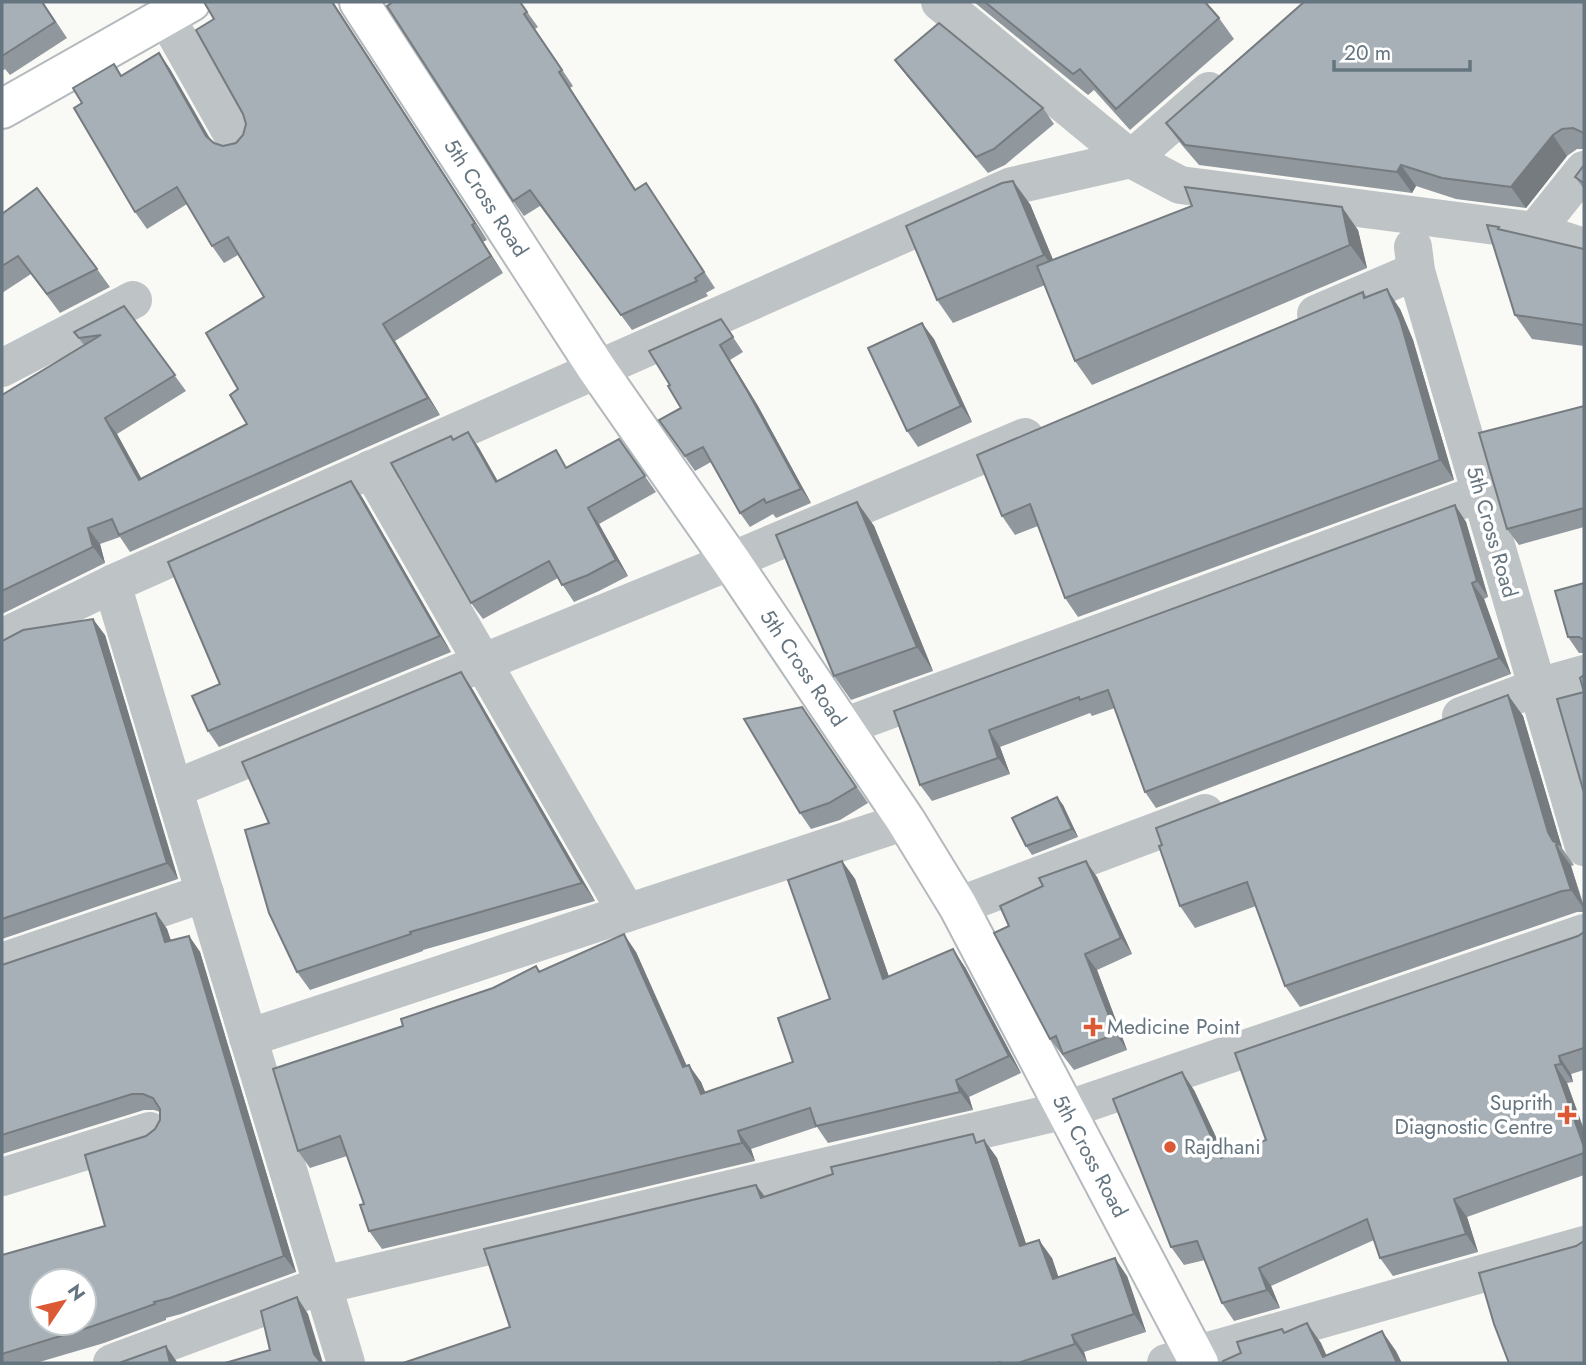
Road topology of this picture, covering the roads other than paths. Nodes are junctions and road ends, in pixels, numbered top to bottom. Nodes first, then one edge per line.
1 (359, 2) edge
2 (942, 2) edge
3 (178, 9) edge
4 (1236, 66) edge
5 (2, 109) edge
6 (236, 141) edge
7 (1131, 159) junction
8 (1584, 170) edge
9 (1408, 216) junction
10 (1535, 231) junction
11 (1584, 247) edge
12 (1416, 271) junction
13 (133, 300) dead end
14 (1289, 325) edge
15 (2, 368) edge
16 (597, 369) junction
17 (1061, 422) edge
18 (371, 469) junction
19 (1481, 493) junction
20 (731, 561) junction
21 (112, 584) junction
22 (2, 638) edge
23 (482, 663) junction
24 (1584, 674) edge
25 (1538, 687) junction
26 (1435, 726) edge
27 (843, 727) junction
28 (174, 789) junction
29 (1241, 799) edge
30 (906, 821) junction
31 (1584, 847) edge
32 (205, 893) junction
33 (958, 906) junction
34 (627, 913) junction
35 (1584, 933) edge
36 (2, 962) edge
37 (248, 1038) junction
38 (1066, 1110) junction
39 (150, 1131) edge
40 (2, 1177) edge
41 (1584, 1245) edge
42 (323, 1286) junction
43 (1187, 1361) edge
44 (112, 1363) edge
45 (346, 1363) edge

1 - 16 street, 5th Cross Road
2 - 7 street
3 - 5 street
3 - 6 street
4 - 7 street
7 - 9 street
7 - 16 street
8 - 10 street
9 - 10 street
9 - 12 street, 5th Cross Road
10 - 11 street
12 - 14 street
12 - 19 street, 5th Cross Road
13 - 15 street
16 - 18 street
16 - 20 street, 5th Cross Road
17 - 20 street
18 - 21 street
18 - 23 street
19 - 25 street, 5th Cross Road
19 - 27 street
20 - 23 street
20 - 27 street, 5th Cross Road
21 - 22 street
21 - 28 street
23 - 28 street
23 - 34 street
24 - 25 street
25 - 26 street
25 - 31 street, 5th Cross Road
27 - 30 street, 5th Cross Road
28 - 32 street
29 - 33 street
30 - 33 street, 5th Cross Road
30 - 34 street
32 - 36 street
32 - 37 street
33 - 38 street, 5th Cross Road
34 - 37 street
35 - 38 street
37 - 42 street
38 - 42 street
38 - 43 street, 5th Cross Road
39 - 40 street
41 - 43 street
42 - 44 street
42 - 45 street

